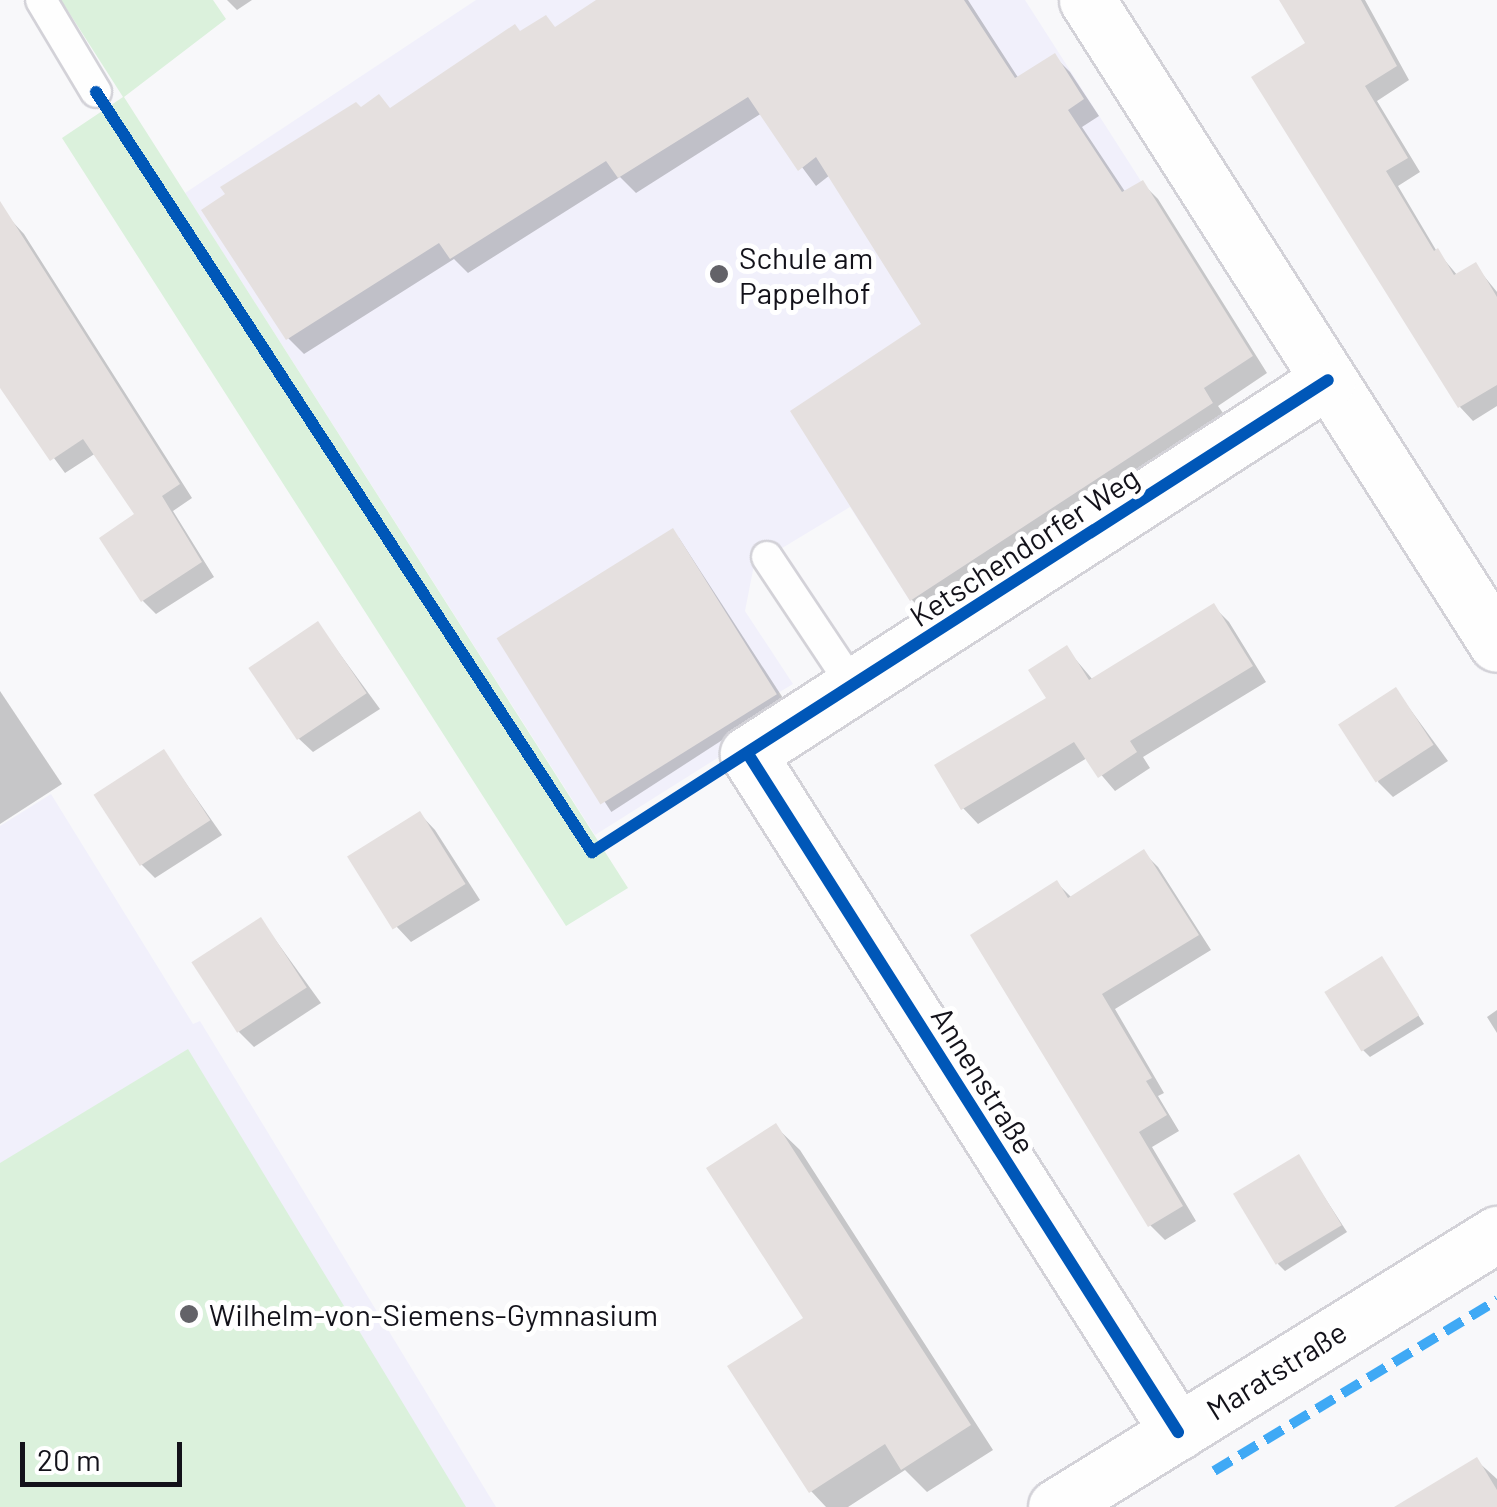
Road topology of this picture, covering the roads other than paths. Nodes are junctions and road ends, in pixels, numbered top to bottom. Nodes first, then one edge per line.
1 (41, 0) edge
2 (1087, 0) edge
3 (96, 92) dead end
4 (1328, 380) junction
5 (766, 557) dead end
6 (1497, 644) edge
7 (853, 686) junction
8 (748, 754) joint
9 (1497, 1234) edge
10 (1178, 1432) junction
11 (1056, 1507) edge

1 - 3 lane
2 - 4 street
4 - 6 street
4 - 7 street, Ketschendorfer Weg
5 - 7 lane
7 - 8 street, Ketschendorfer Weg
8 - 10 street, Annenstraße
9 - 10 street, Maratstraße
10 - 11 street, Maratstraße

